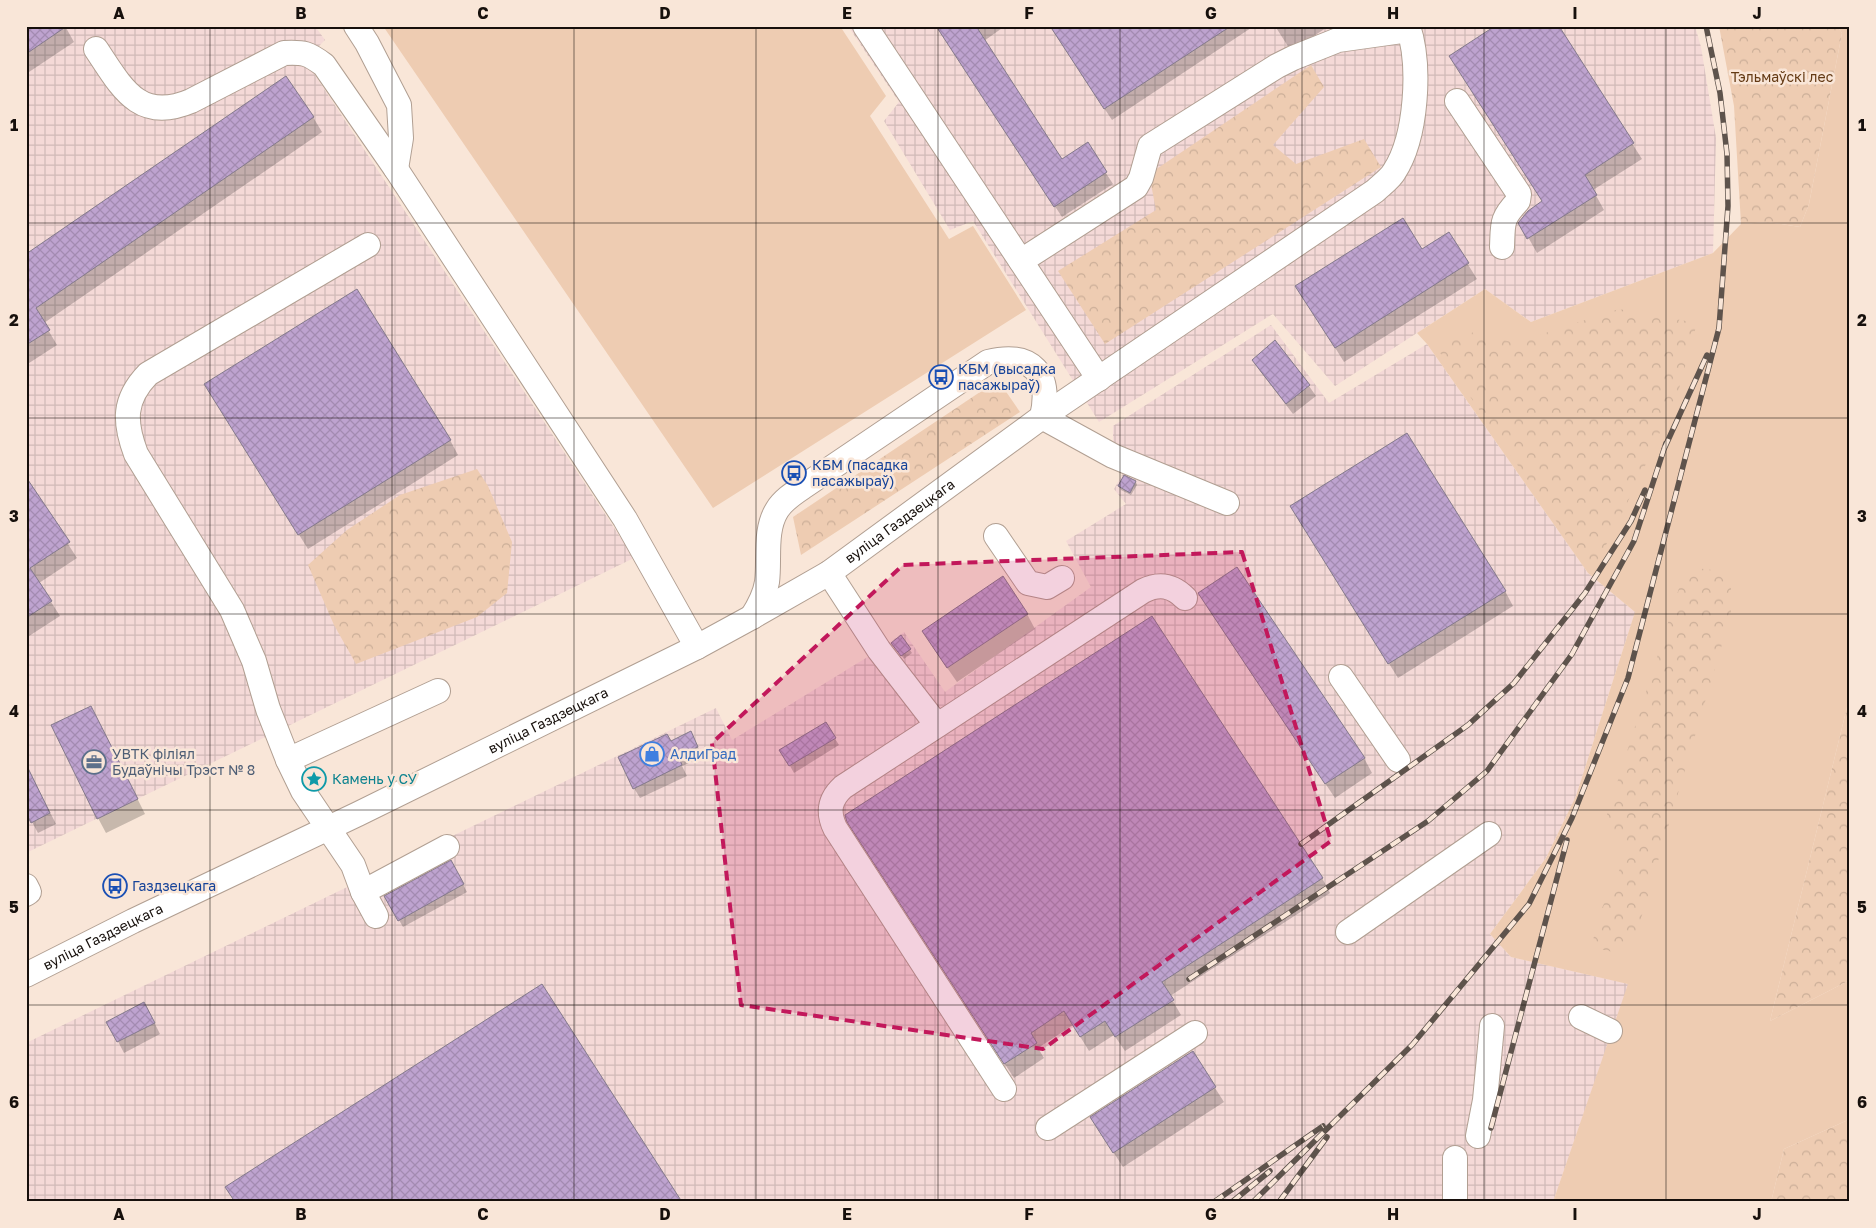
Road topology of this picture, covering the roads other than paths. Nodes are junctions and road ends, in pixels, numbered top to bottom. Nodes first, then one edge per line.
1 (356, 26) edge
2 (865, 26) edge
3 (1408, 28) edge
4 (1333, 33) edge
5 (96, 49) dead end
6 (1457, 102) dead end
7 (396, 168) junction
8 (368, 245) dead end
9 (1502, 247) dead end
10 (1021, 261) junction
11 (1099, 379) junction
12 (1042, 417) junction
13 (1227, 503) dead end
14 (996, 536) dead end
15 (829, 572) junction
16 (1062, 578) dead end
17 (1185, 598) dead end
18 (752, 618) junction
19 (697, 646) junction
20 (1341, 678) dead end
21 (438, 691) dead end
22 (937, 726) junction
23 (288, 760) junction
24 (1398, 760) dead end
25 (328, 828) junction
26 (1489, 834) dead end
27 (448, 847) dead end
28 (26, 886) edge
29 (364, 892) junction
30 (26, 894) edge
31 (376, 916) dead end
32 (1348, 932) dead end
33 (26, 975) edge
34 (1581, 1017) dead end
35 (1492, 1026) dead end
36 (1610, 1031) dead end
37 (1195, 1033) dead end
38 (1004, 1089) dead end
39 (1048, 1128) dead end
40 (1478, 1136) dead end
41 (1455, 1158) dead end
42 (1455, 1202) edge

1 - 7 street
2 - 10 street
3 - 4 street
3 - 11 street, вуліца Газдзецкага
4 - 10 street
5 - 7 street
6 - 9 street
7 - 19 street
8 - 23 street
10 - 11 street
11 - 12 street, вуліца Газдзецкага
12 - 13 street
12 - 15 street, вуліца Газдзецкага
12 - 18 street
14 - 16 street
15 - 18 street, вуліца Газдзецкага
15 - 22 street
17 - 22 street
18 - 19 street, вуліца Газдзецкага
19 - 25 street, вуліца Газдзецкага
20 - 24 street
21 - 23 street
22 - 38 street
23 - 25 street
25 - 29 street
25 - 33 street, вуліца Газдзецкага
26 - 32 street
27 - 29 street
28 - 30 street
29 - 31 street
34 - 36 street
35 - 40 street
37 - 39 street
41 - 42 street

